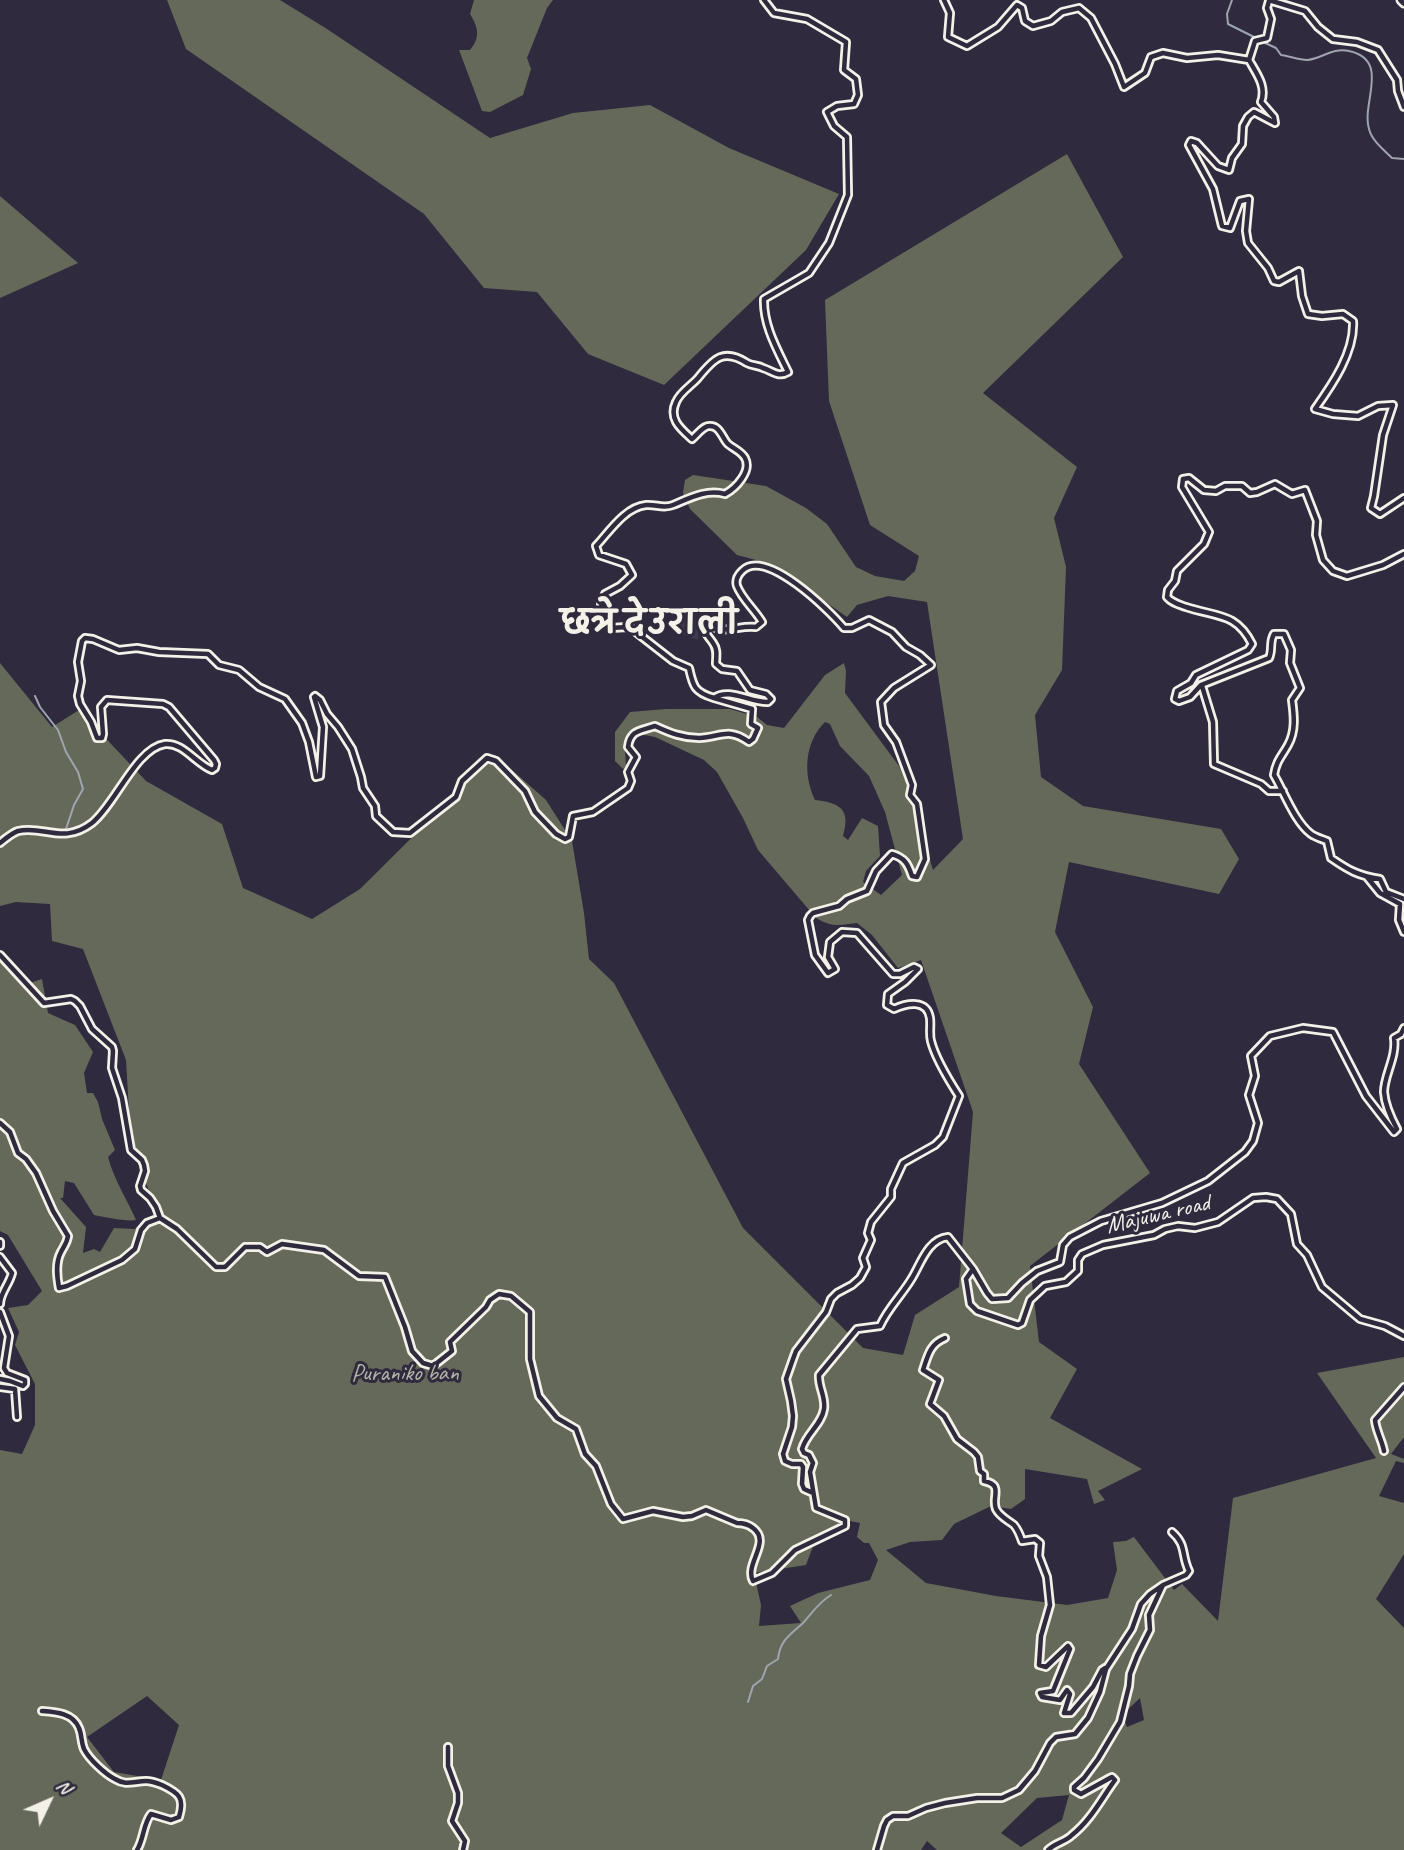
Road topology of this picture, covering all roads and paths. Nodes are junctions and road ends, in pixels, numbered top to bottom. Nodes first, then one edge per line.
1 (764, 0) edge
2 (944, 0) edge
3 (1269, 0) edge
4 (1250, 60) junction
5 (1404, 107) edge
6 (1404, 498) edge
7 (1404, 554) edge
8 (1202, 685) junction
9 (714, 698) junction
10 (1284, 791) junction
11 (0, 843) edge
12 (1367, 877) junction
13 (1404, 899) edge
14 (1404, 932) edge
15 (0, 955) edge
16 (1404, 1028) edge
17 (0, 1123) edge
18 (160, 1218) junction
19 (0, 1257) edge
20 (973, 1269) junction
21 (0, 1304) edge
22 (0, 1312) edge
23 (1404, 1336) edge
24 (945, 1338) dead end
25 (0, 1379) edge
26 (0, 1387) edge
27 (1404, 1387) edge
28 (17, 1418) dead end
29 (1384, 1451) dead end
30 (813, 1493) junction
31 (1172, 1532) dead end
32 (1163, 1585) junction
33 (1107, 1669) junction
34 (42, 1711) dead end
35 (448, 1747) dead end
36 (137, 1850) edge
37 (463, 1850) edge
38 (877, 1850) edge
39 (1048, 1850) edge

1 - 9 street
2 - 4 street
3 - 4 street
3 - 5 street
4 - 6 street
7 - 8 street
8 - 10 street
8 - 10 street
9 - 11 street
9 - 30 street
10 - 12 street
12 - 13 street
12 - 14 street
15 - 18 street
16 - 20 street
17 - 18 street
18 - 30 street
19 - 21 street
20 - 23 street, Majuwa road
20 - 30 street
22 - 25 street
24 - 33 street
26 - 28 street
27 - 29 street
31 - 32 street
32 - 33 street
32 - 39 street
33 - 38 street
34 - 36 street
35 - 37 street

